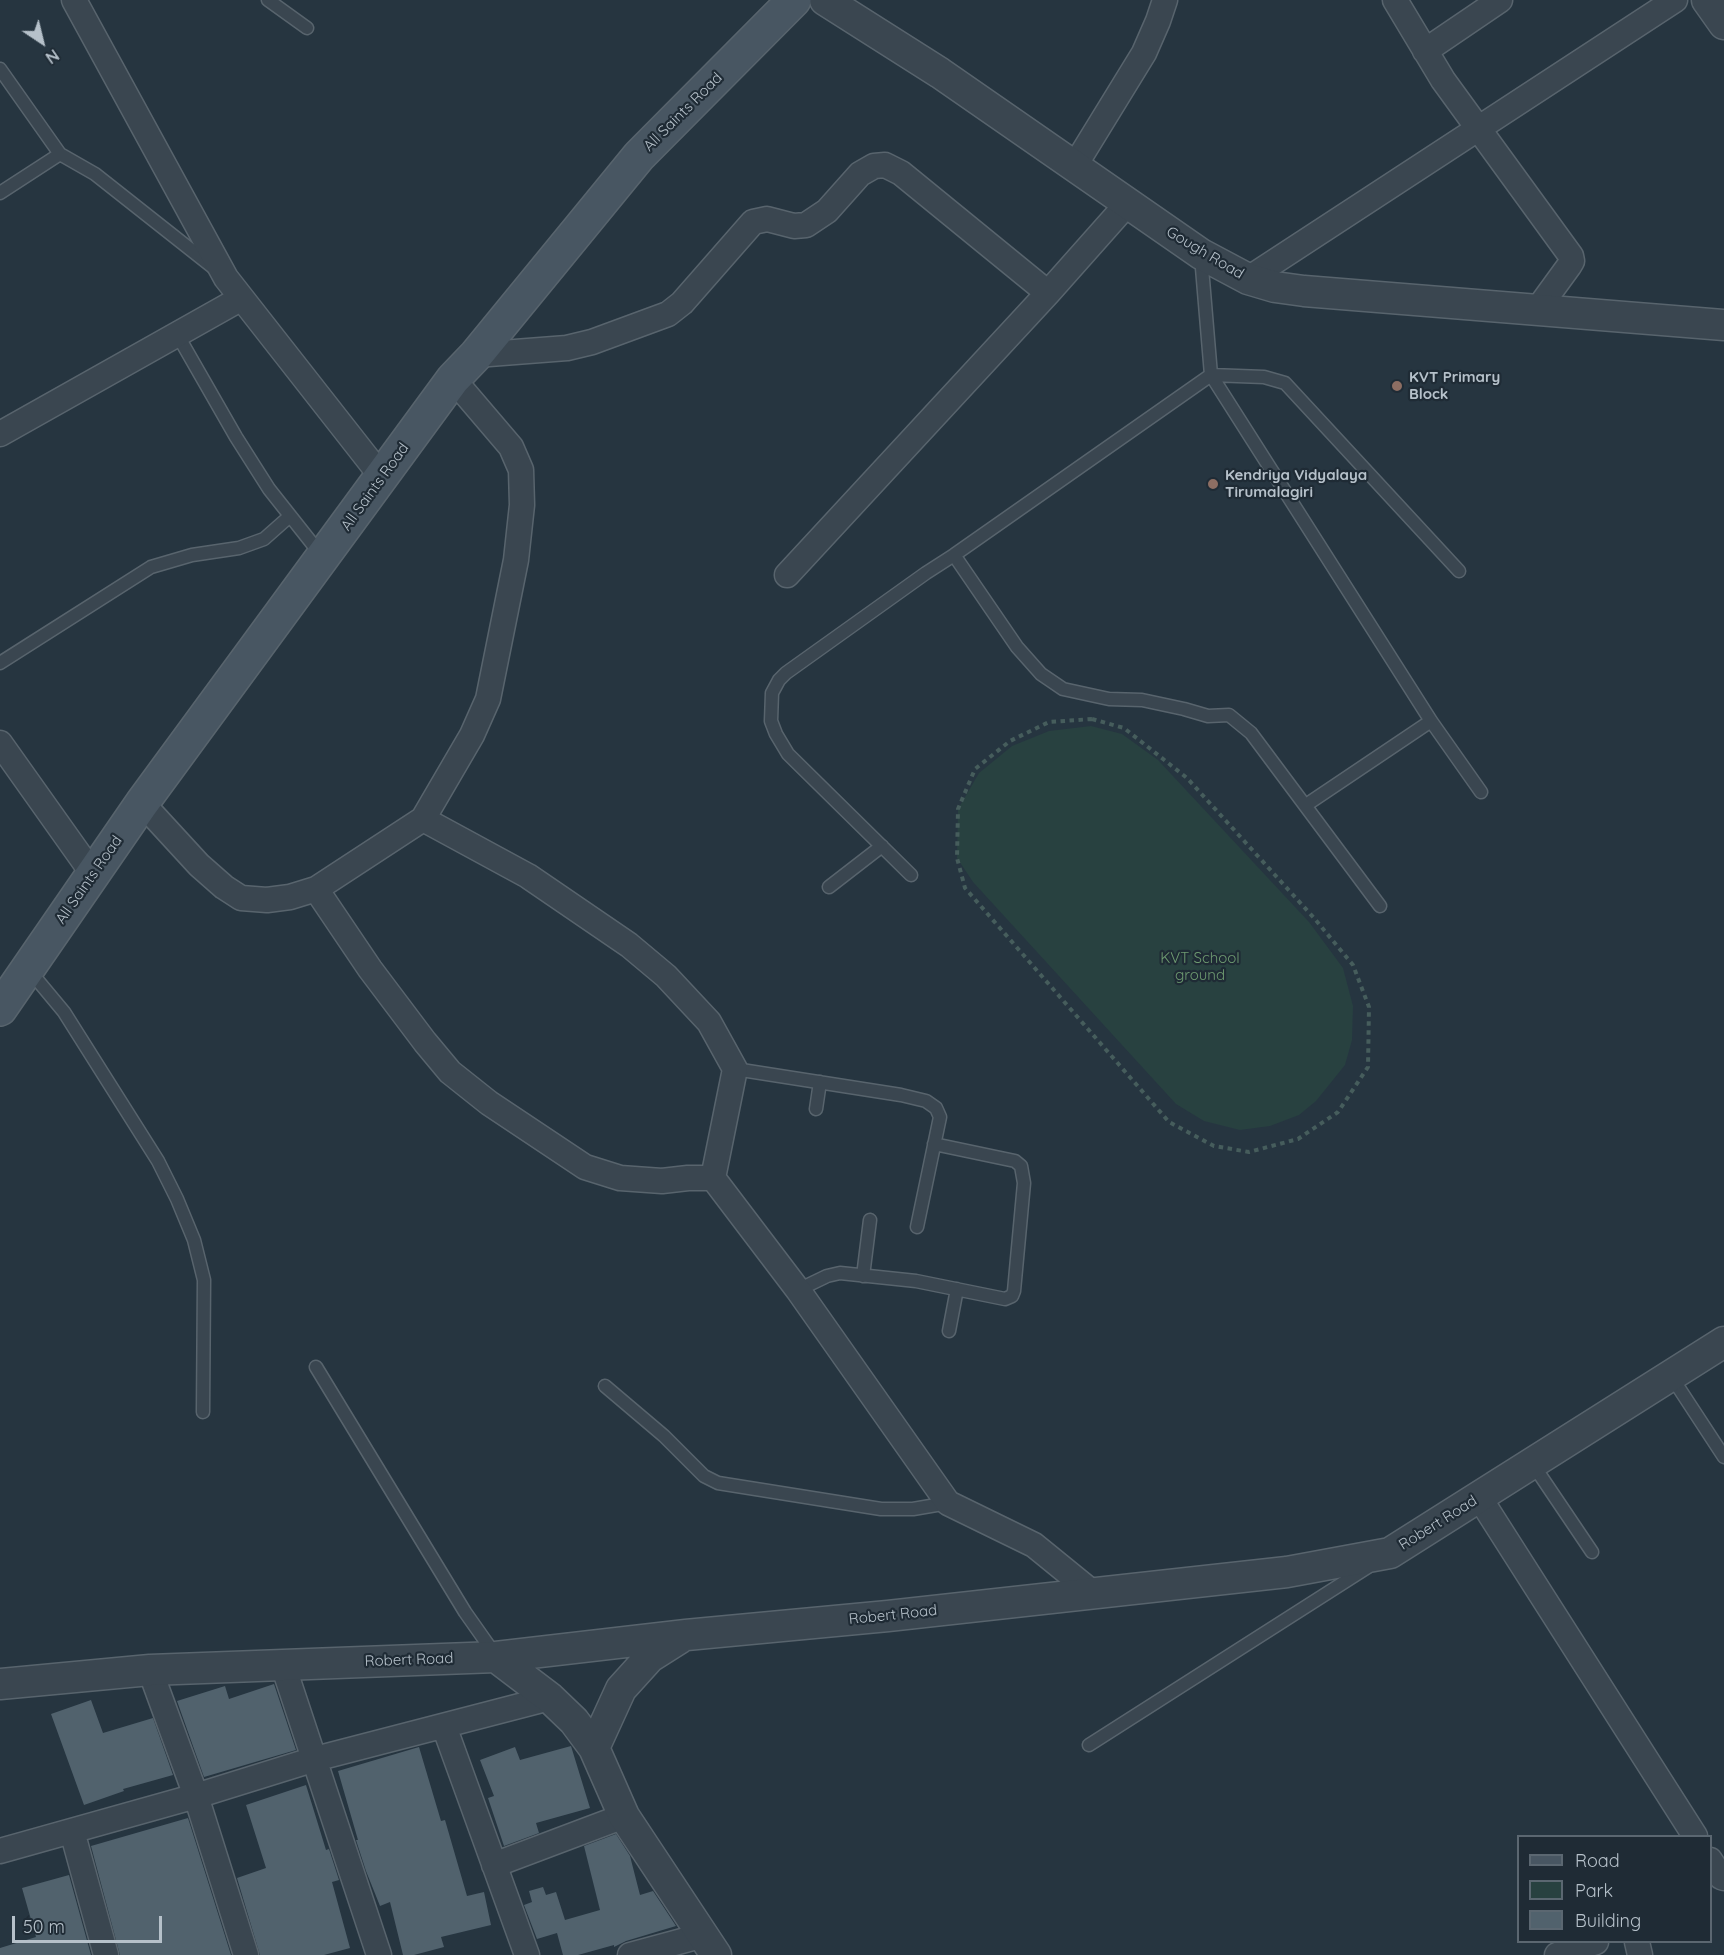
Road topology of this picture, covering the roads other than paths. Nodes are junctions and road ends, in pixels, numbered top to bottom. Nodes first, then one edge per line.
1 (74, 0) edge
2 (268, 0) edge
3 (794, 0) edge
4 (825, 0) edge
5 (1165, 0) edge
6 (1395, 0) edge
7 (1500, 0) edge
8 (1675, 0) edge
9 (1707, 0) edge
10 (1724, 24) edge
11 (307, 28) dead end
12 (1425, 51) junction
13 (0, 69) edge
14 (1478, 129) junction
15 (60, 154) junction
16 (1074, 166) junction
17 (0, 194) edge
18 (1127, 204) junction
19 (1201, 254) junction
20 (225, 278) junction
21 (1248, 279) junction
22 (1048, 292) junction
23 (240, 299) junction
24 (1538, 310) junction
25 (1724, 325) edge
26 (177, 334) junction
27 (476, 355) junction
28 (1211, 375) junction
29 (453, 379) junction
30 (0, 434) edge
31 (382, 477) junction
32 (290, 516) junction
33 (954, 555) junction
34 (323, 557) junction
35 (1459, 571) dead end
36 (787, 575) dead end
37 (0, 663) edge
38 (1431, 720) junction
39 (0, 743) edge
40 (1481, 792) dead end
41 (142, 803) junction
42 (1306, 805) junction
43 (423, 819) junction
44 (882, 846) junction
45 (93, 873) junction
46 (911, 875) dead end
47 (829, 887) dead end
48 (316, 889) junction
49 (1380, 906) dead end
50 (28, 969) junction
51 (0, 1009) edge
52 (735, 1070) junction
53 (820, 1082) junction
54 (816, 1109) dead end
55 (934, 1144) junction
56 (713, 1178) junction
57 (870, 1220) dead end
58 (917, 1227) dead end
59 (863, 1276) junction
60 (957, 1289) junction
61 (798, 1290) junction
62 (949, 1331) dead end
63 (1724, 1342) edge
64 (316, 1367) dead end
65 (1671, 1376) junction
66 (605, 1386) dead end
67 (203, 1412) dead end
68 (1724, 1457) edge
69 (1532, 1463) junction
70 (1479, 1497) junction
71 (948, 1503) junction
72 (1592, 1552) dead end
73 (1390, 1553) junction
74 (1093, 1593) junction
75 (686, 1635) junction
76 (496, 1657) junction
77 (283, 1665) junction
78 (150, 1670) junction
79 (0, 1684) edge
80 (550, 1698) junction
81 (444, 1726) junction
82 (1089, 1745) dead end
83 (594, 1748) junction
84 (315, 1759) junction
85 (196, 1797) junction
86 (624, 1816) junction
87 (72, 1831) junction
88 (1694, 1835) edge
89 (0, 1851) edge
90 (494, 1865) junction
91 (1590, 1943) edge
92 (710, 1945) edge
93 (106, 1955) edge
94 (246, 1955) edge
95 (379, 1955) edge
96 (527, 1955) edge
97 (630, 1955) edge
98 (1557, 1955) edge

1 - 20 street
2 - 11 lane
3 - 27 main road, All Saints Road
4 - 16 street, Gough Road
5 - 16 street
6 - 12 street
7 - 12 street
8 - 14 street
9 - 10 street
12 - 14 street
13 - 15 lane
14 - 21 street
14 - 24 street
15 - 17 lane
15 - 20 lane
16 - 18 street, Gough Road
18 - 19 street, Gough Road
18 - 22 street
19 - 21 street, Gough Road
19 - 28 lane
20 - 23 street
21 - 24 street, Gough Road
22 - 27 street
22 - 36 street
23 - 26 street
23 - 31 street
24 - 25 street, Gough Road
26 - 30 street
26 - 32 lane
27 - 29 main road, All Saints Road
28 - 33 lane
28 - 35 lane
28 - 38 lane
29 - 31 main road, All Saints Road
29 - 43 street
31 - 34 main road, All Saints Road
32 - 34 lane
32 - 37 lane
33 - 42 lane
33 - 44 lane
34 - 41 main road, All Saints Road
38 - 40 lane
38 - 42 lane
39 - 45 street
41 - 45 main road, All Saints Road
41 - 48 street
42 - 49 lane
43 - 48 street
43 - 52 street
44 - 46 lane
44 - 47 lane
45 - 50 main road, All Saints Road
48 - 56 street
50 - 51 main road, All Saints Road
50 - 67 lane
52 - 53 lane
52 - 56 street
53 - 54 lane
53 - 55 lane
55 - 58 lane
55 - 60 lane
56 - 61 street
57 - 59 lane
59 - 60 lane
59 - 61 lane
60 - 62 lane
61 - 71 street
63 - 65 street, Robert Road
64 - 76 lane
65 - 68 lane
65 - 69 street, Robert Road
66 - 71 lane
69 - 70 street, Robert Road
69 - 72 lane
70 - 73 street, Robert Road
70 - 88 street
71 - 74 street
73 - 74 street, Robert Road
73 - 82 lane
74 - 75 street, Robert Road
75 - 76 street, Robert Road
75 - 83 street
76 - 77 street, Robert Road
76 - 80 street
77 - 78 street, Robert Road
77 - 84 street
78 - 79 street, Robert Road
78 - 85 street
80 - 81 street
80 - 83 street
81 - 84 street
81 - 90 street
83 - 86 street
84 - 85 street
84 - 95 street
85 - 87 street
85 - 94 street
86 - 90 street
86 - 92 street
87 - 89 street
87 - 93 street
90 - 96 street
91 - 98 street
92 - 97 street

